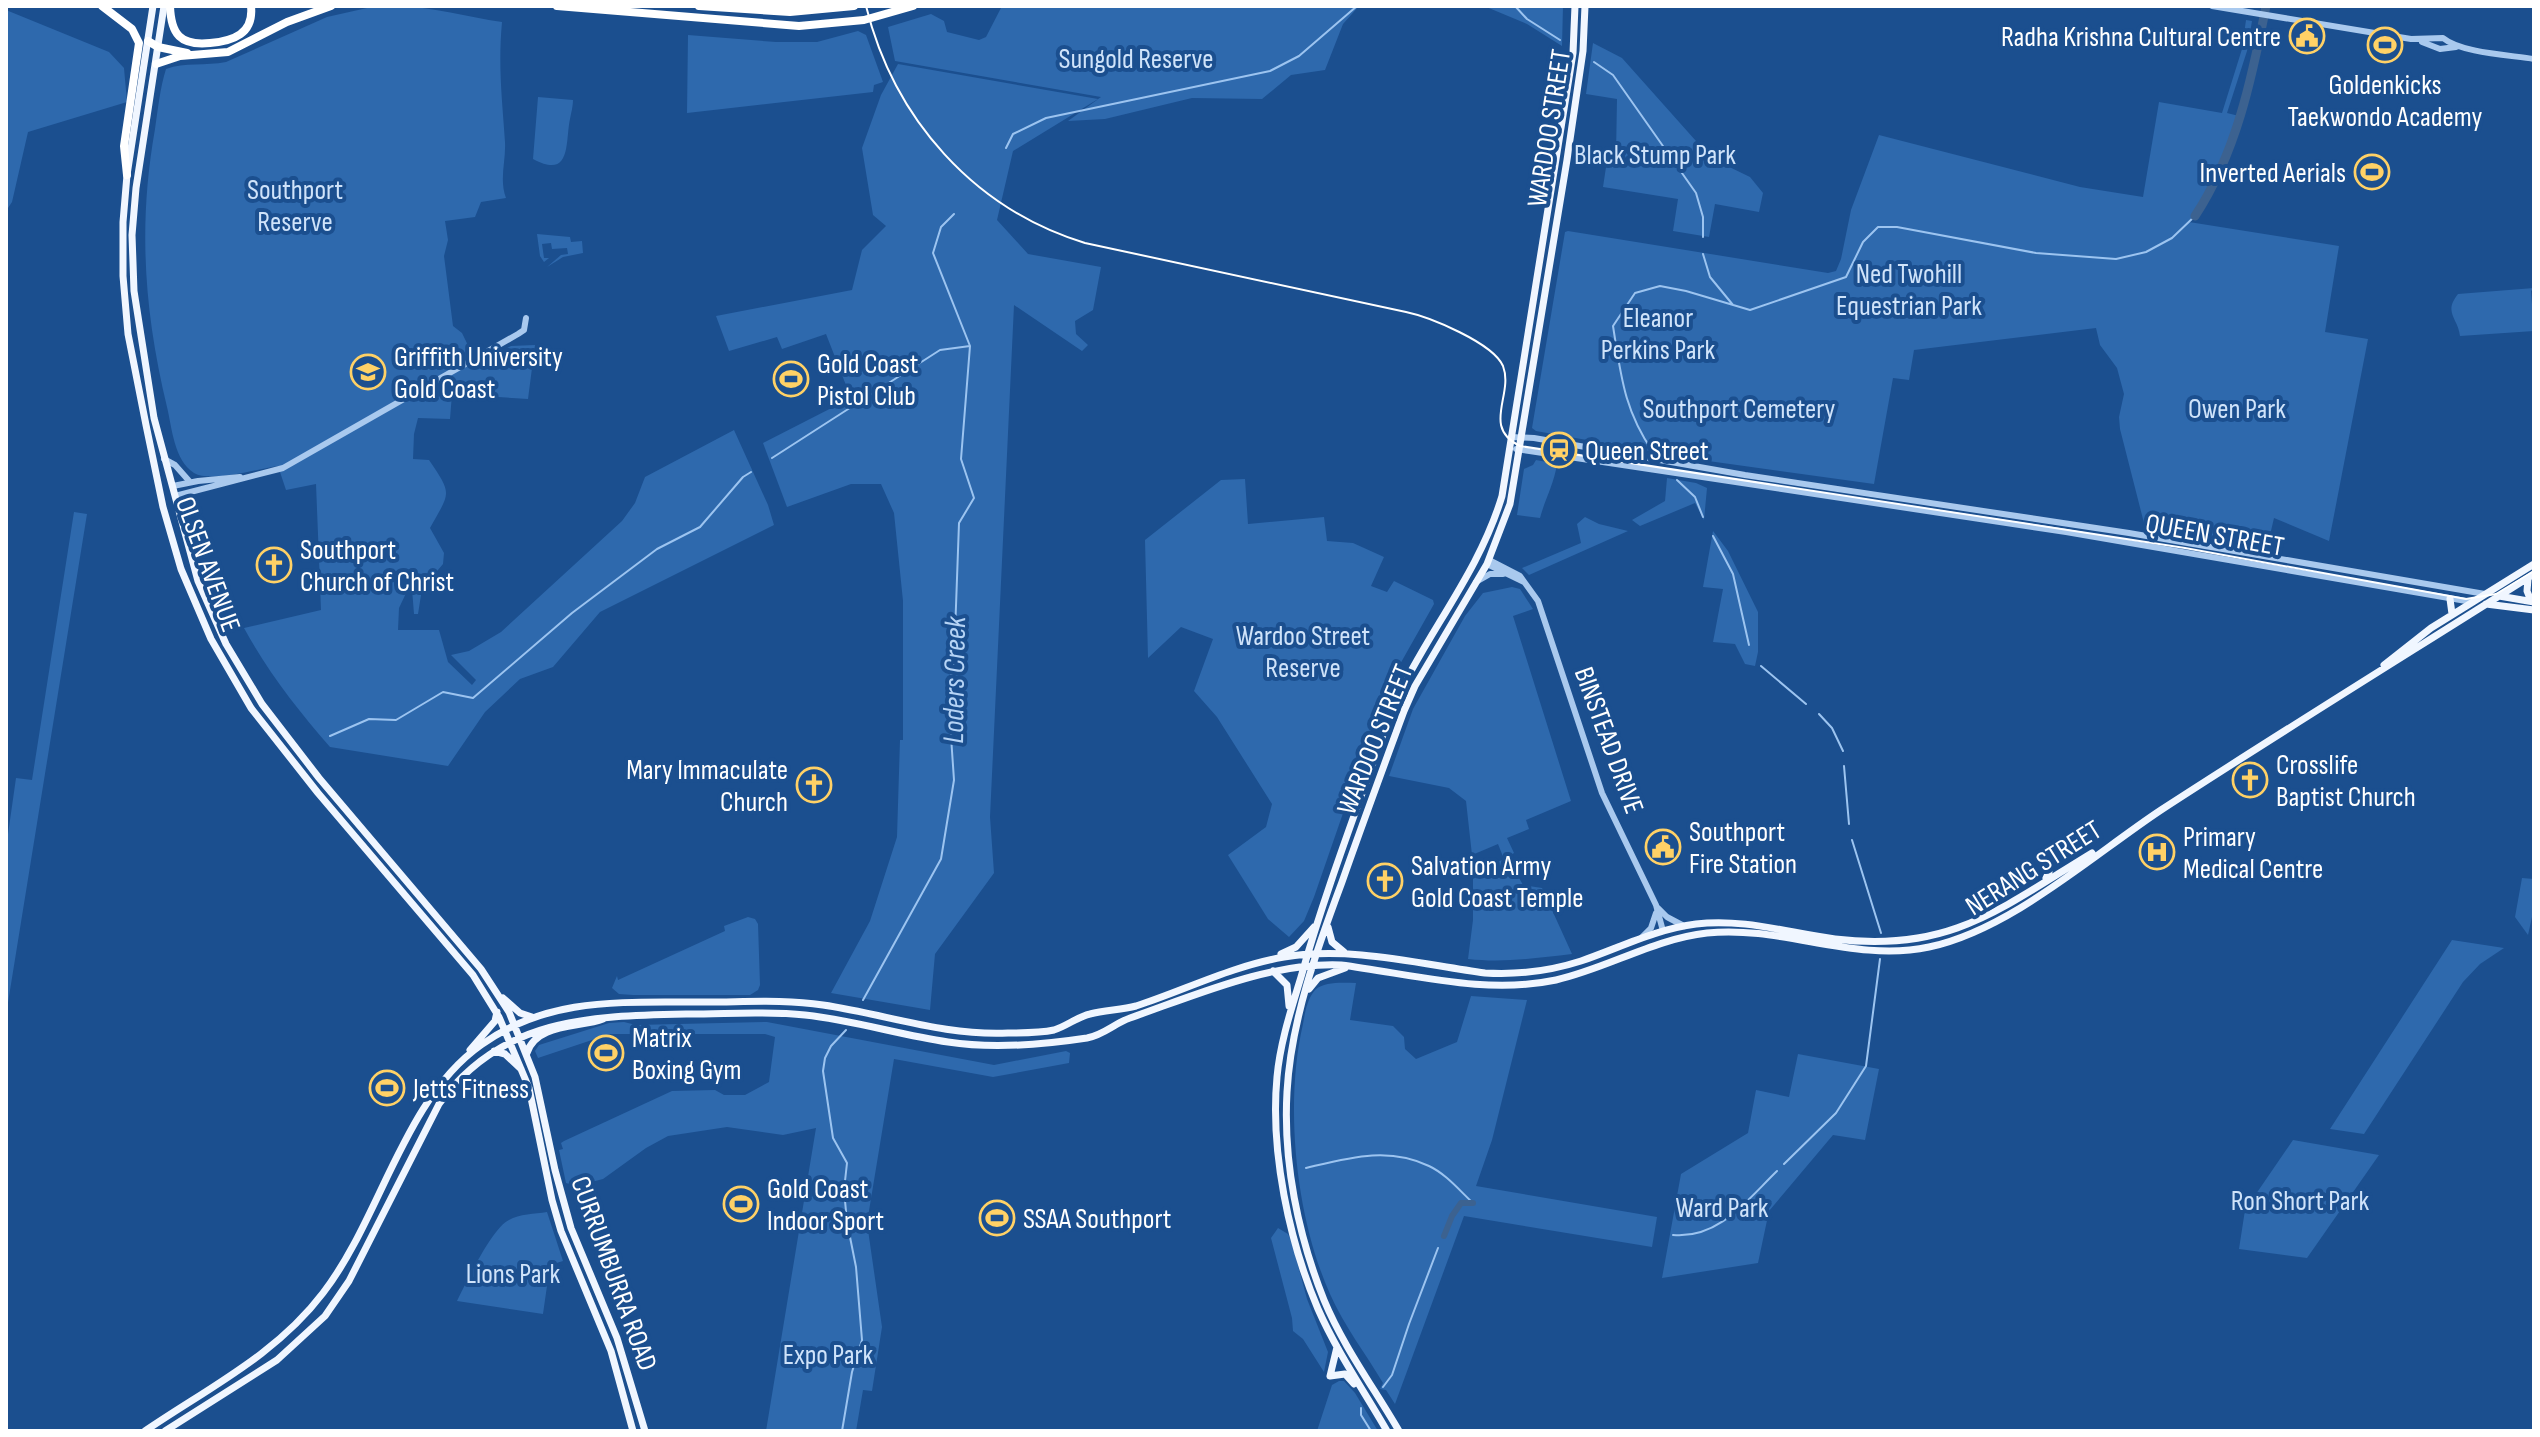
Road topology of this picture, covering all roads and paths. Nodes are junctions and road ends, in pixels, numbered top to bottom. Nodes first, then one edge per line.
1 (102, 6) edge
2 (153, 6) edge
3 (167, 6) edge
4 (251, 6) edge
5 (331, 6) edge
6 (557, 6) edge
7 (699, 6) edge
8 (854, 6) edge
9 (913, 6) edge
10 (1575, 6) edge
11 (1585, 6) edge
12 (2212, 6) edge
13 (887, 10) edge
14 (148, 41) junction
15 (158, 47) junction
16 (196, 55) junction
17 (2534, 59) edge
18 (156, 64) junction
19 (127, 175) junction
20 (526, 318) dead end
21 (1511, 437) junction
22 (1521, 437) junction
23 (1509, 448) junction
24 (1519, 450) junction
25 (164, 459) junction
26 (250, 476) junction
27 (190, 482) junction
28 (173, 486) junction
29 (175, 496) junction
30 (1479, 557) junction
31 (1488, 562) junction
32 (2534, 564) edge
33 (2531, 576) edge
34 (1514, 577) junction
35 (1476, 583) junction
36 (1529, 587) junction
37 (2485, 594) junction
38 (2500, 596) junction
39 (2450, 599) junction
40 (2472, 602) junction
41 (2486, 604) junction
42 (2533, 604) edge
43 (2452, 614) junction
44 (2372, 676) junction
45 (325, 783) junction
46 (316, 791) junction
47 (2148, 819) junction
48 (2046, 863) dead end
49 (2035, 887) junction
50 (1656, 905) junction
51 (1318, 921) junction
52 (1328, 921) junction
53 (1684, 926) junction
54 (1663, 931) junction
55 (1681, 938) junction
56 (1639, 940) junction
57 (1317, 953) junction
58 (1307, 954) junction
59 (1347, 954) junction
60 (1264, 961) junction
61 (1314, 965) junction
62 (1304, 966) junction
63 (1352, 967) junction
64 (1273, 971) junction
65 (498, 994) junction
66 (1304, 998) junction
67 (770, 1002) junction
68 (1108, 1011) junction
69 (497, 1012) junction
70 (771, 1014) junction
71 (613, 1016) junction
72 (1289, 1016) junction
73 (534, 1017) junction
74 (1078, 1018) junction
75 (515, 1025) junction
76 (939, 1029) junction
77 (505, 1030) junction
78 (1106, 1032) junction
79 (520, 1037) junction
80 (1076, 1039) junction
81 (511, 1041) junction
82 (937, 1041) junction
83 (494, 1051) junction
84 (527, 1053) junction
85 (464, 1058) junction
86 (523, 1071) junction
87 (428, 1100) junction
88 (437, 1106) junction
89 (562, 1198) junction
90 (552, 1202) junction
91 (1337, 1345) junction
92 (1365, 1393) junction
93 (145, 1431) edge
94 (165, 1431) edge
95 (633, 1431) edge
96 (645, 1431) edge
97 (1387, 1431) edge
98 (1399, 1431) edge

1 - 19 highway
2 - 14 main road, OLSEN AVENUE
3 - 4 highway
3 - 15 main road, OLSEN AVENUE
5 - 16 highway
6 - 13 highway
7 - 8 highway
9 - 13 highway
10 - 21 main road, WARDOO STREET
11 - 22 main road, WARDOO STREET
12 - 17 street
14 - 15 highway
14 - 19 main road, OLSEN AVENUE
15 - 16 highway
15 - 18 main road, OLSEN AVENUE
16 - 18 highway
18 - 25 main road, OLSEN AVENUE
19 - 46 main road, OLSEN AVENUE
20 - 26 street
21 - 22 street, QUEEN STREET
21 - 23 main road, WARDOO STREET
22 - 24 main road, WARDOO STREET
22 - 37 street, QUEEN STREET
23 - 24 street, QUEEN STREET
23 - 30 main road, WARDOO STREET
24 - 31 main road, WARDOO STREET
24 - 39 street, QUEEN STREET
25 - 27 street
25 - 28 main road, OLSEN AVENUE
26 - 27 street
26 - 29 street
27 - 28 street
28 - 29 main road, OLSEN AVENUE
29 - 45 main road, OLSEN AVENUE
30 - 31 main road
30 - 51 main road, WARDOO STREET
31 - 34 street
31 - 35 main road, WARDOO STREET
31 - 36 street, BINSTEAD DRIVE
32 - 37 main road, NERANG STREET
33 - 38 main road, NERANG STREET
33 - 42 main road
34 - 35 street
34 - 36 street
35 - 52 main road, WARDOO STREET
36 - 50 street, BINSTEAD DRIVE
37 - 38 main road, QUEEN STREET
37 - 40 main road, NERANG STREET
38 - 41 main road, NERANG STREET
38 - 42 main road, QUEEN STREET
39 - 40 street, QUEEN STREET
39 - 43 main road
40 - 41 main road, QUEEN STREET
40 - 43 main road, NERANG STREET
41 - 42 main road, QUEEN STREET
41 - 44 main road, NERANG STREET
43 - 44 main road, NERANG STREET
44 - 47 main road, NERANG STREET
45 - 46 main road
45 - 65 main road, OLSEN AVENUE
46 - 69 main road, OLSEN AVENUE
47 - 49 main road, NERANG STREET
47 - 55 main road, NERANG STREET
48 - 49 main road
49 - 53 main road, NERANG STREET
50 - 53 street, BINSTEAD DRIVE
50 - 54 street, BINSTEAD DRIVE
50 - 56 street
51 - 58 main road, WARDOO STREET
51 - 60 main road
52 - 57 main road, WARDOO STREET
52 - 59 main road
53 - 54 main road, NERANG STREET
54 - 55 main road
54 - 56 main road, NERANG STREET
55 - 63 main road, NERANG STREET
56 - 59 main road, NERANG STREET
57 - 58 main road, NERANG STREET
57 - 59 main road, NERANG STREET
57 - 61 main road, WARDOO STREET
58 - 60 main road, NERANG STREET
58 - 62 main road, WARDOO STREET
60 - 68 main road
61 - 62 main road, NERANG STREET
61 - 63 main road, NERANG STREET
61 - 66 main road, WARDOO STREET
62 - 64 main road, NERANG STREET
62 - 72 main road, WARDOO STREET
63 - 66 main road
64 - 72 main road
64 - 78 main road, NERANG STREET
65 - 73 main road
65 - 75 main road, OLSEN AVENUE
66 - 98 main road, WARDOO STREET
67 - 70 main road
67 - 73 main road
67 - 76 main road
68 - 74 main road
68 - 78 main road
69 - 77 main road, OLSEN AVENUE
69 - 85 main road
70 - 71 main road, NERANG STREET
70 - 82 main road, NERANG STREET
71 - 79 main road
71 - 84 main road
72 - 91 main road, WARDOO STREET
73 - 75 main road
74 - 76 main road
74 - 80 main road
75 - 77 main road
75 - 79 main road, OLSEN AVENUE
76 - 82 main road
77 - 81 main road, OLSEN AVENUE
77 - 85 main road
78 - 80 main road, NERANG STREET
79 - 81 main road
79 - 84 main road, CURRUMBURRA ROAD
80 - 82 main road, NERANG STREET
81 - 83 main road
81 - 86 main road, CURRUMBURRA ROAD
83 - 86 main road
83 - 88 main road
84 - 89 main road, CURRUMBURRA ROAD
85 - 87 main road
86 - 90 main road, CURRUMBURRA ROAD
87 - 88 main road
87 - 93 main road
88 - 94 main road
89 - 90 main road
89 - 96 main road, CURRUMBURRA ROAD
90 - 95 main road, CURRUMBURRA ROAD
91 - 92 main road, WARDOO STREET
91 - 92 main road
92 - 97 main road, WARDOO STREET

